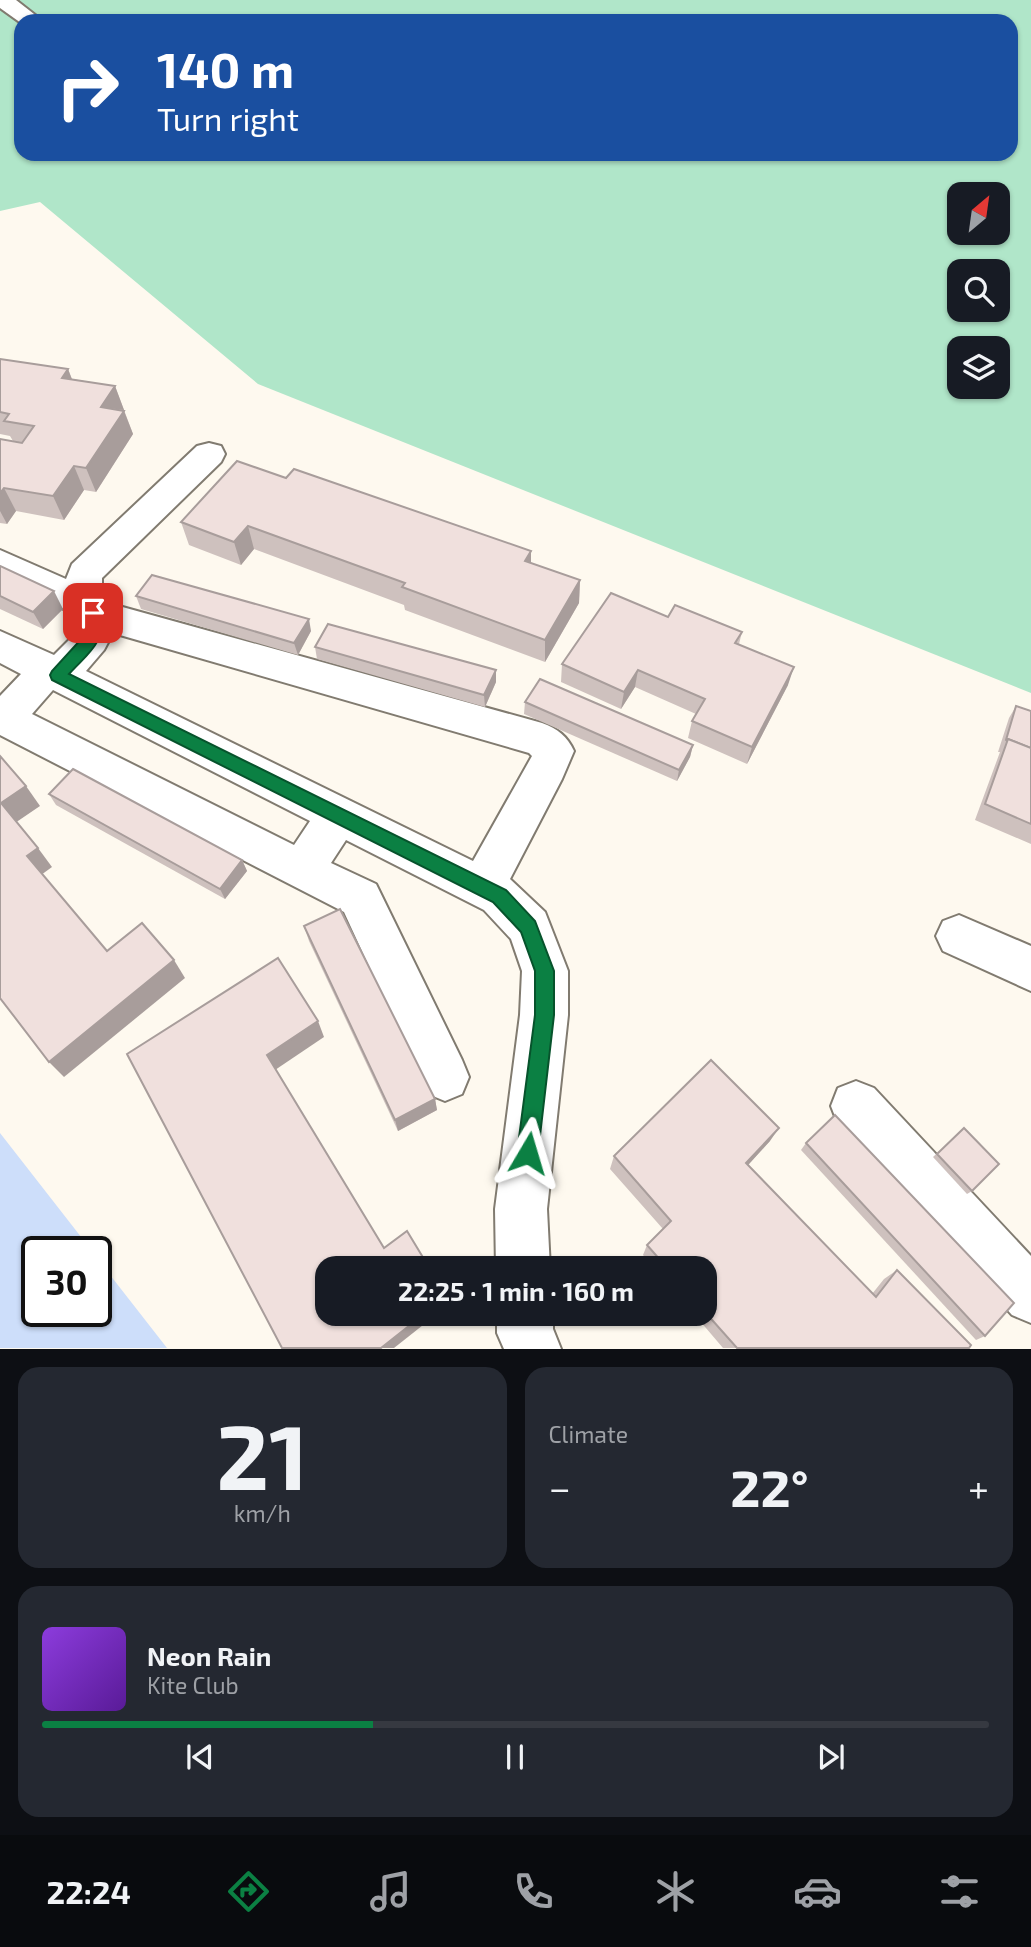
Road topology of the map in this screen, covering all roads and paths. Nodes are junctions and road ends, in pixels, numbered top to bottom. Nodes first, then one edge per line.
1 (2, 0) edge
2 (22, 14) edge
3 (209, 454) dead end
4 (0, 563) edge
5 (91, 609) junction
6 (0, 646) edge
7 (53, 673) junction
8 (2, 717) edge
9 (338, 816) junction
10 (302, 870) junction
11 (482, 887) junction
12 (959, 936) dead end
13 (1031, 969) edge
14 (445, 1077) dead end
15 (856, 1107) dead end
16 (523, 1256) edge
17 (1031, 1296) edge
18 (525, 1326) edge
19 (533, 1349) edge

1 - 2 street
3 - 5 street
4 - 5 street
5 - 7 street
5 - 11 street
6 - 7 street
7 - 8 street
7 - 9 street
8 - 10 street
9 - 10 street
9 - 11 street
10 - 14 street
11 - 16 street
12 - 13 street
15 - 17 street
18 - 19 street

